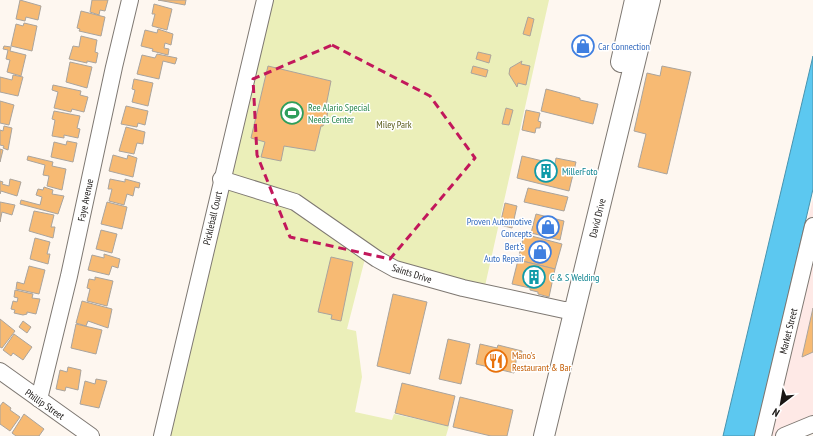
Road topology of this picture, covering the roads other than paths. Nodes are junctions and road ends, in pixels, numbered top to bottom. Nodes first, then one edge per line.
1 (130, 0) edge
2 (265, 0) edge
3 (635, 0) edge
4 (650, 0) edge
5 (221, 179) junction
6 (813, 226) edge
7 (813, 286) edge
8 (797, 294) junction
9 (569, 310) junction
10 (0, 371) edge
11 (39, 399) junction
12 (810, 426) edge
13 (91, 436) edge
14 (162, 436) edge
15 (534, 436) edge
16 (544, 436) edge
17 (763, 436) edge
18 (784, 436) edge

1 - 11 street, Faye Avenue
2 - 5 street, Pickleball Court
3 - 9 main road, David Drive
4 - 9 main road, David Drive
5 - 9 street, Saints Drive
5 - 14 street, Pickleball Court
6 - 8 street, Market Street
7 - 8 street
8 - 17 street, Market Street
9 - 15 main road, David Drive
9 - 16 main road, David Drive
10 - 11 street, Phillip Street
11 - 13 street, Phillip Street
12 - 18 street

